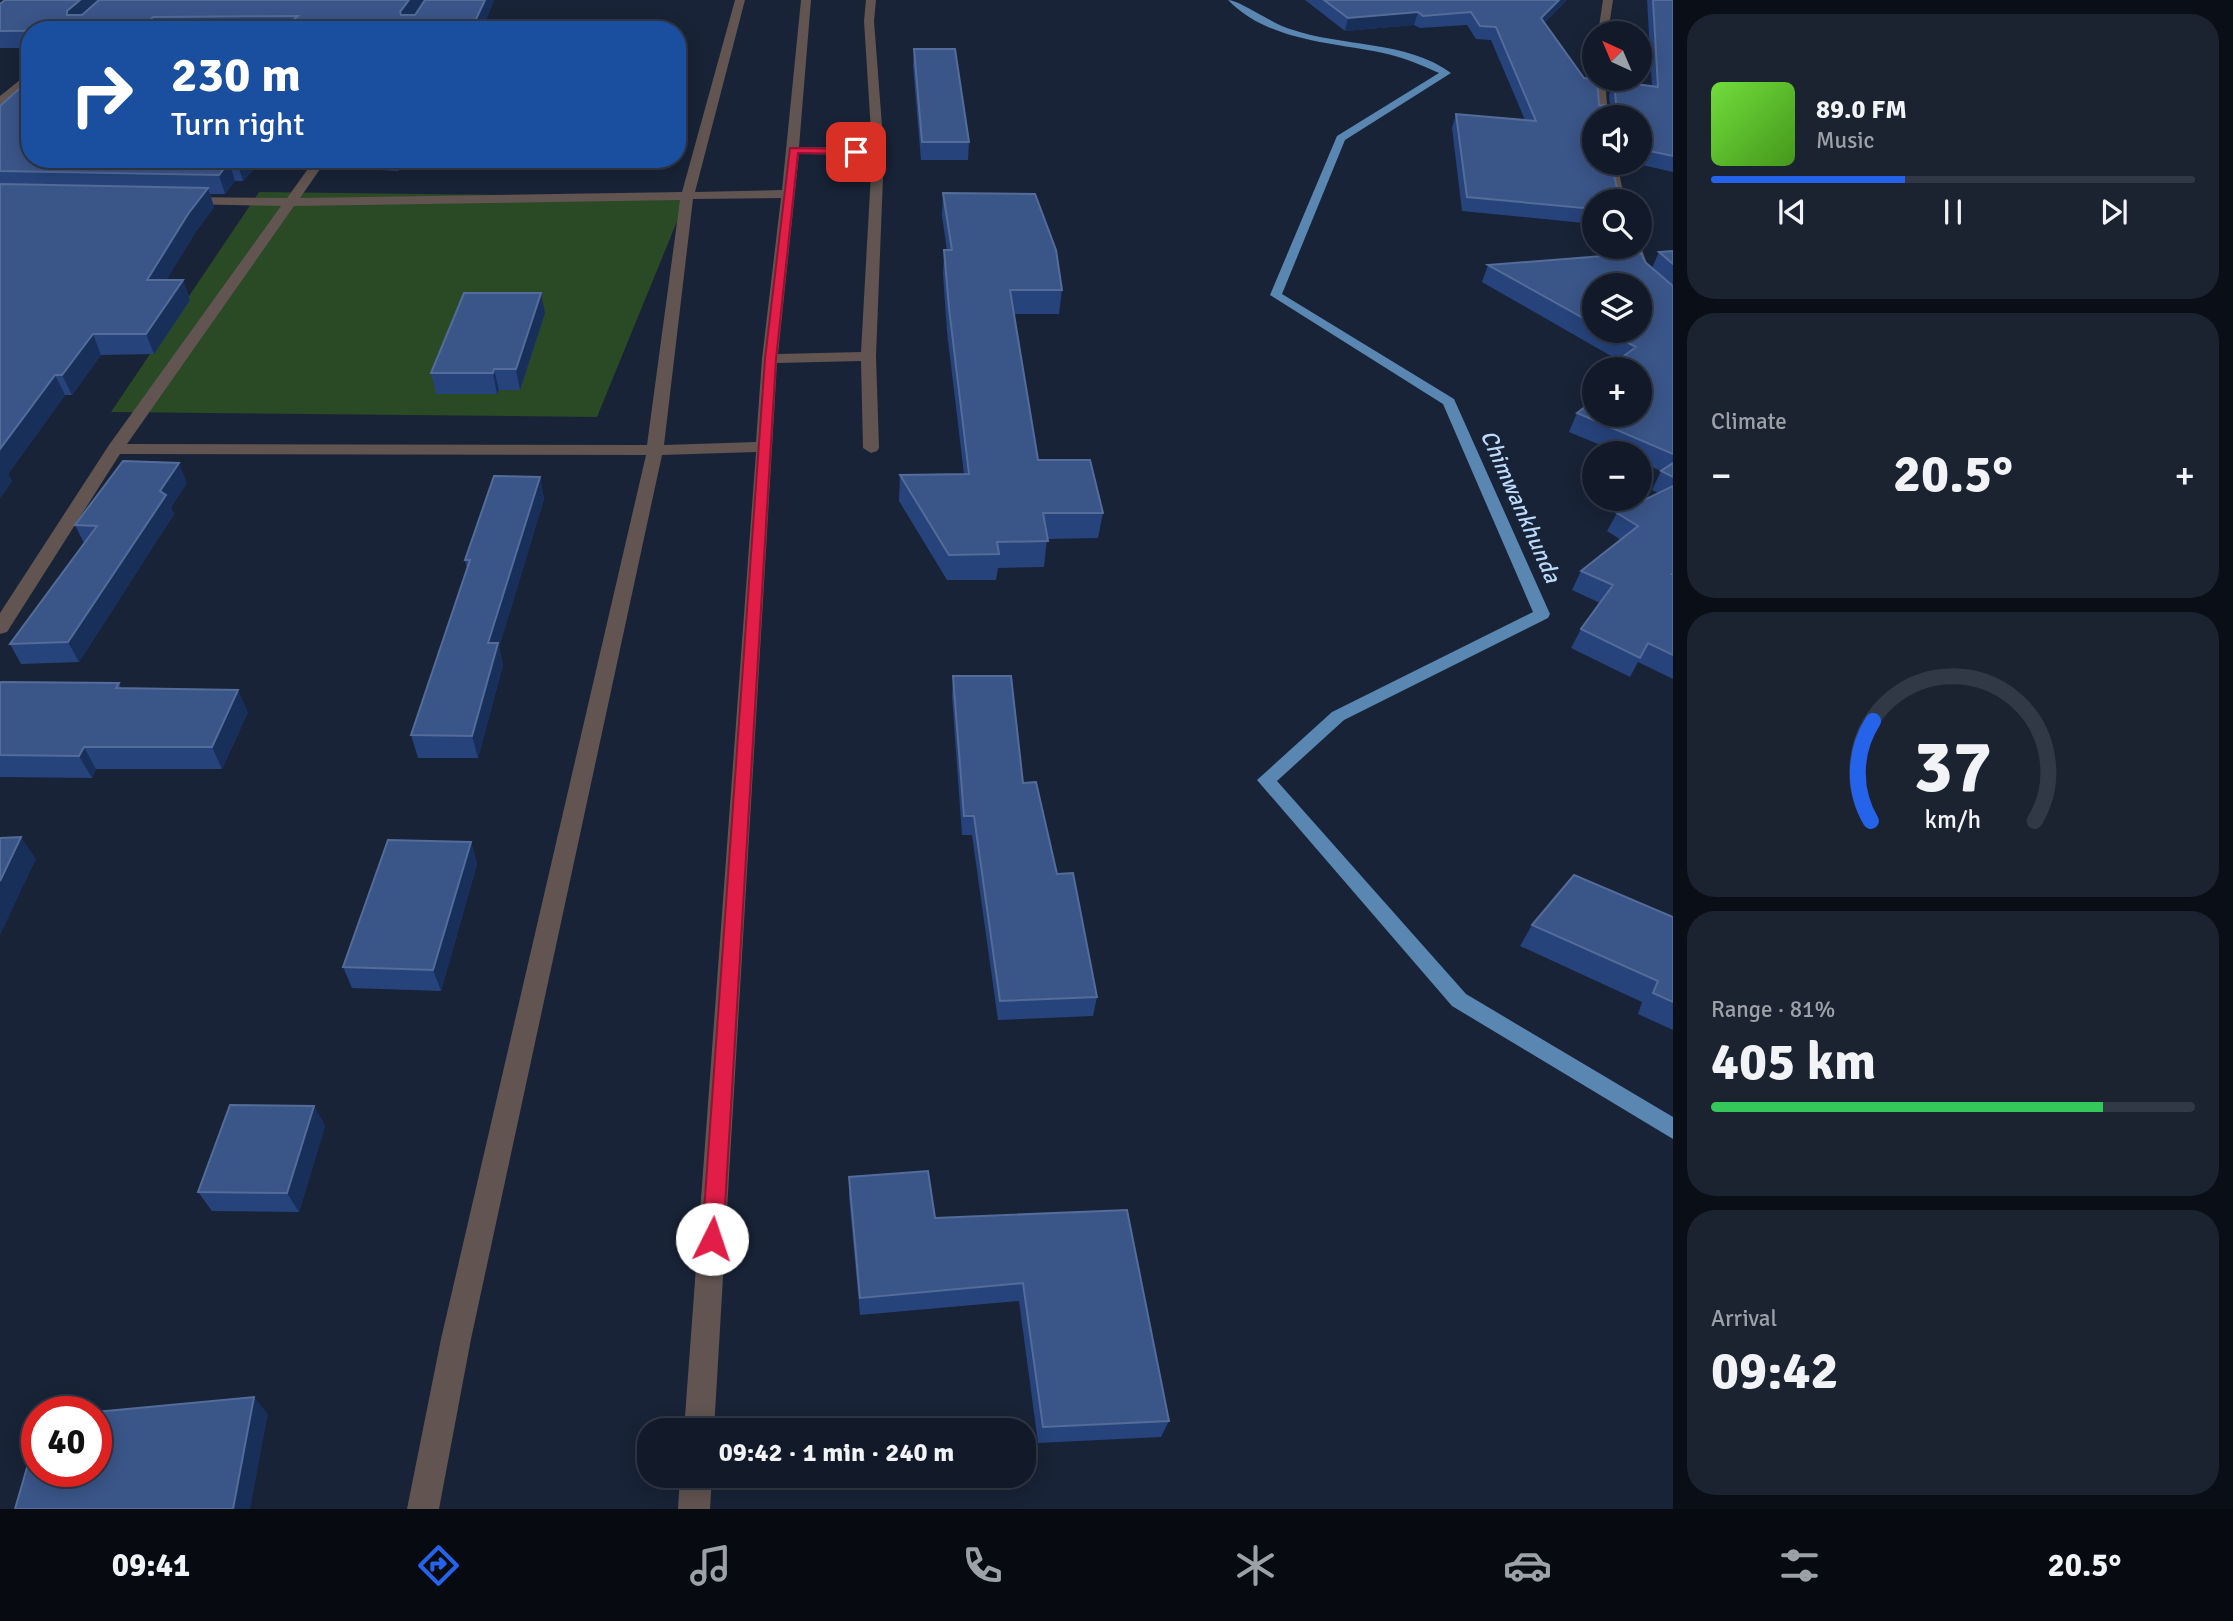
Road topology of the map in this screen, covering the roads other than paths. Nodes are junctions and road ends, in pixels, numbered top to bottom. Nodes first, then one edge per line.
1 (740, 0) edge
2 (806, 0) edge
3 (870, 0) edge
4 (1608, 0) edge
5 (1605, 21) edge
6 (21, 83) edge
7 (0, 102) edge
8 (793, 150) junction
9 (878, 152) junction
10 (315, 168) edge
11 (788, 194) junction
12 (687, 197) junction
13 (167, 200) edge
14 (291, 202) junction
15 (1639, 259) edge
16 (1673, 300) edge
17 (867, 356) junction
18 (771, 359) junction
19 (766, 447) junction
20 (115, 449) junction
21 (871, 449) dead end
22 (655, 450) junction
23 (0, 628) edge
24 (700, 1418) edge
25 (695, 1488) edge
26 (423, 1509) edge
27 (694, 1509) edge

1 - 12 street
2 - 8 street
3 - 9 street
4 - 5 street
6 - 7 street
8 - 9 street
8 - 11 street
9 - 17 street
10 - 14 street
11 - 12 street
11 - 18 street
12 - 14 street
12 - 22 street
13 - 14 street
14 - 20 street
15 - 16 street
17 - 18 street
17 - 21 street
18 - 19 street
19 - 22 street
19 - 24 street
20 - 22 street
20 - 23 street
22 - 26 street
25 - 27 street

